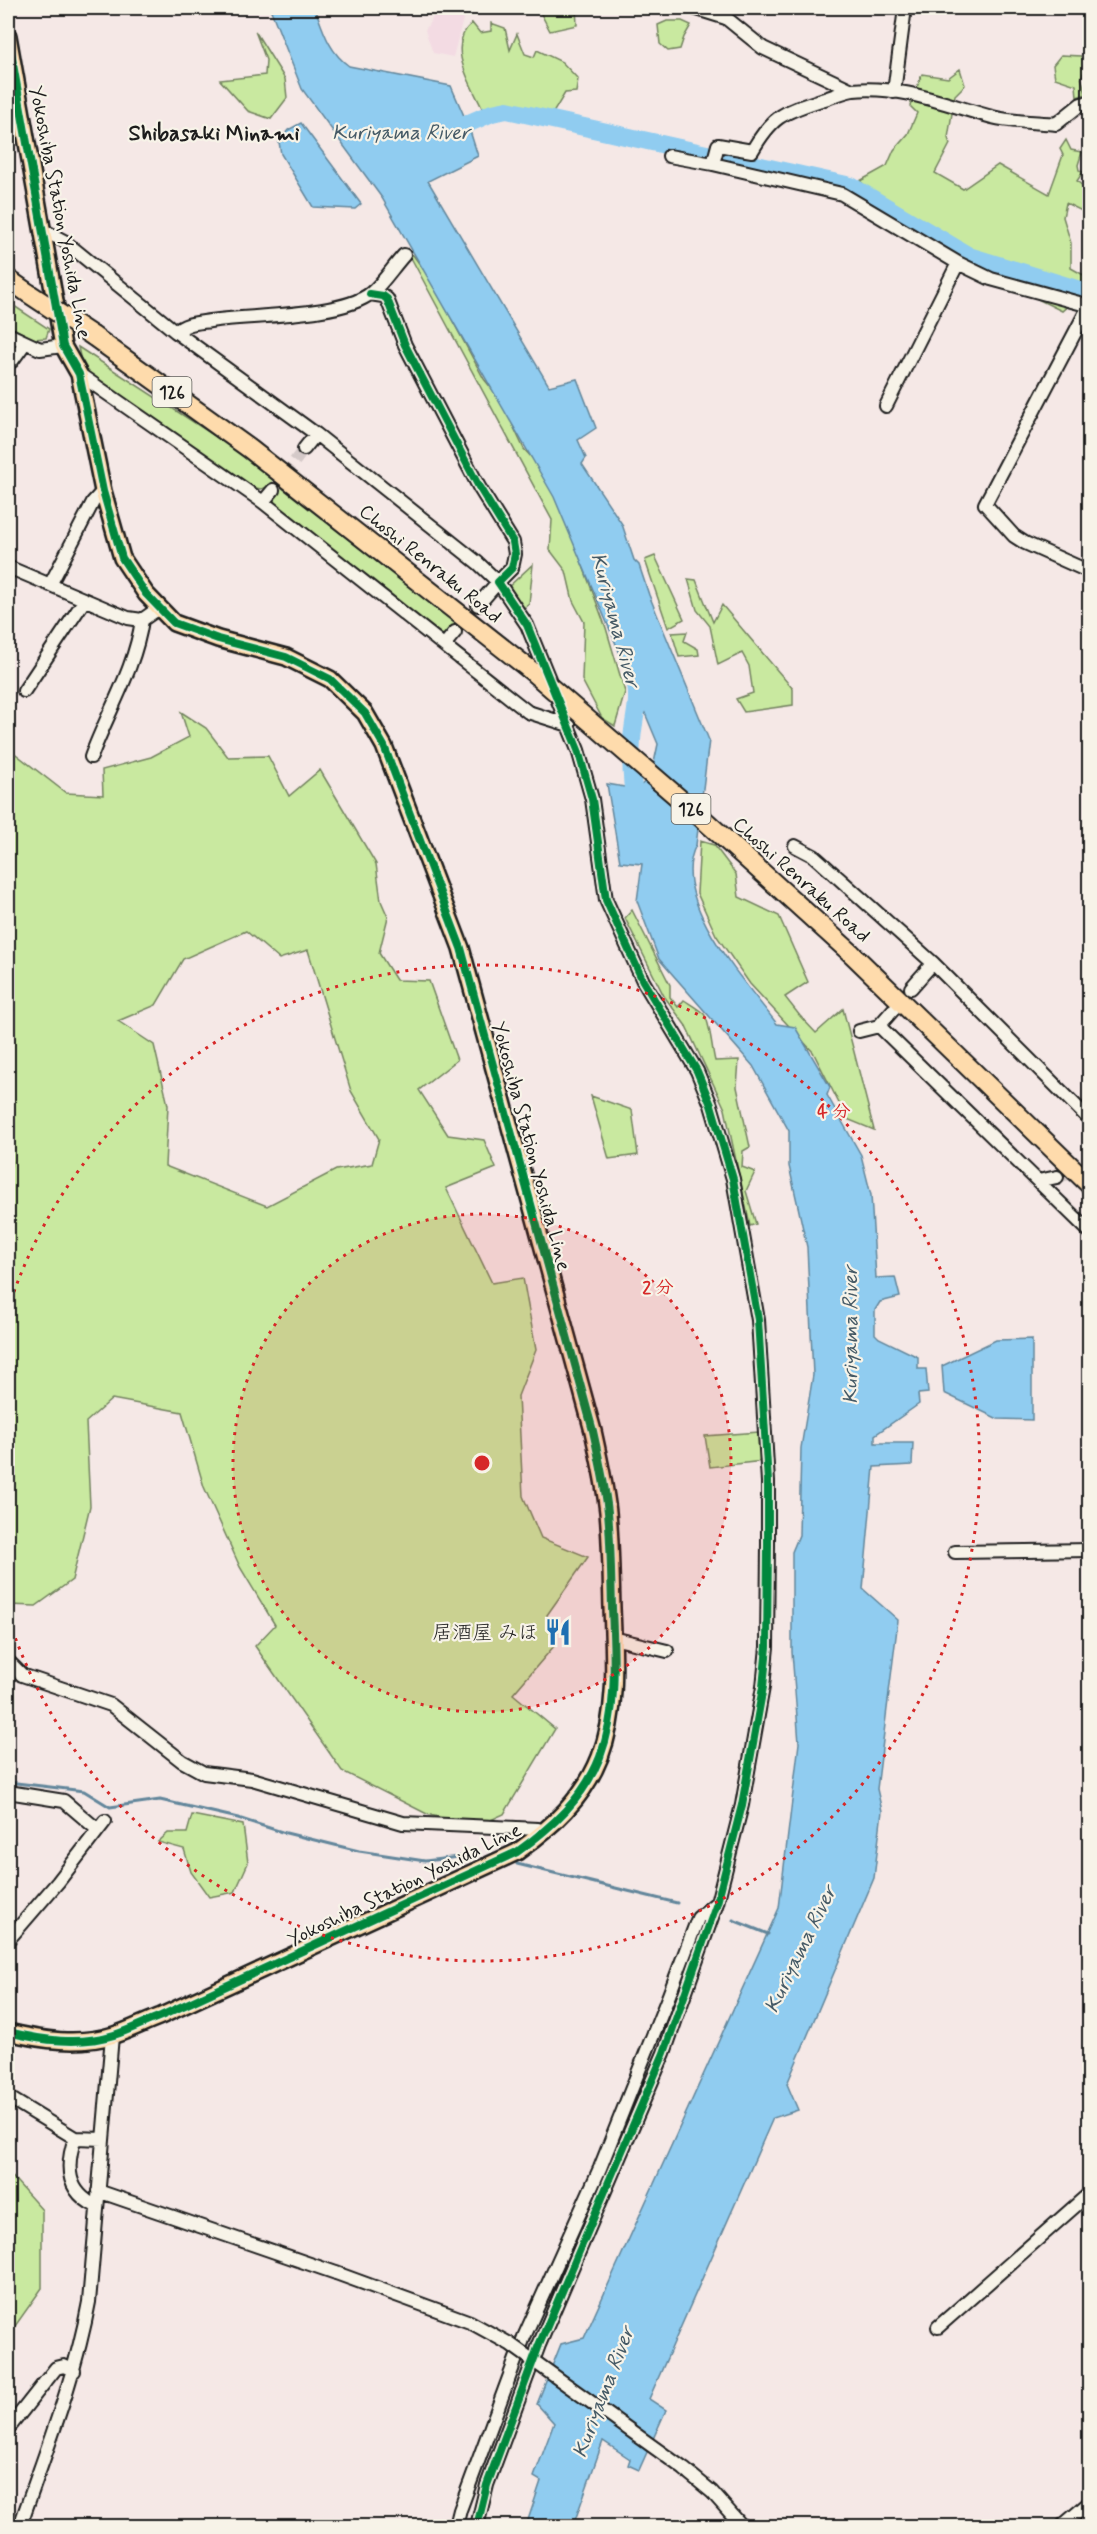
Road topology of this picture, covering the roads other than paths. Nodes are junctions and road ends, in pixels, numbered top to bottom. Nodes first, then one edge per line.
1 (694, 8) edge
2 (905, 8) edge
3 (8, 36) edge
4 (852, 90) junction
5 (894, 92) junction
6 (1089, 102) edge
7 (669, 156) dead end
8 (713, 164) junction
9 (43, 230) junction
10 (404, 255) dead end
11 (958, 263) junction
12 (8, 279) edge
13 (370, 294) junction
14 (1089, 305) edge
15 (176, 332) junction
16 (8, 334) edge
17 (25, 343) junction
18 (63, 346) junction
19 (8, 363) edge
20 (79, 374) junction
21 (886, 406) dead end
22 (316, 434) junction
23 (304, 449) tunnel mouth
24 (273, 489) tunnel mouth
25 (103, 491) junction
26 (263, 502) junction
27 (8, 567) edge
28 (1089, 572) edge
29 (498, 582) junction
30 (50, 585) junction
31 (84, 601) junction
32 (478, 605) dead end
33 (159, 608) junction
34 (142, 620) junction
35 (455, 632) dead end
36 (445, 644) junction
37 (24, 691) dead end
38 (569, 725) junction
39 (91, 756) dead end
40 (795, 846) dead end
41 (933, 963) junction
42 (911, 988) dead end
43 (893, 1010) dead end
44 (879, 1026) junction
45 (860, 1031) dead end
46 (1089, 1119) edge
47 (1057, 1177) tunnel mouth
48 (1038, 1181) junction
49 (1089, 1185) edge
50 (1089, 1233) edge
51 (1089, 1550) edge
52 (955, 1552) dead end
53 (613, 1638) junction
54 (667, 1651) dead end
55 (8, 1661) edge
56 (8, 1792) edge
57 (546, 1832) junction
58 (717, 1903) junction
59 (8, 1940) edge
60 (8, 2032) edge
61 (112, 2036) junction
62 (8, 2097) edge
63 (75, 2138) junction
64 (103, 2139) junction
65 (98, 2191) junction
66 (1089, 2193) edge
67 (96, 2206) junction
68 (938, 2327) dead end
69 (74, 2371) junction
70 (8, 2429) edge
71 (1089, 2502) edge
72 (20, 2526) edge
73 (456, 2526) edge
74 (477, 2526) edge
75 (741, 2526) edge
76 (1062, 2526) edge

1 - 4 street
2 - 5 street
3 - 9 main road, Yokoshiba Station Yoshida Line
4 - 5 street
4 - 8 street
5 - 6 street
7 - 8 street
8 - 11 street
9 - 15 street
9 - 18 main road, Yokoshiba Station Yoshida Line
10 - 13 street
11 - 14 street
11 - 21 street
12 - 49 highway, Choshi Renraku Road / 126, bridge
13 - 15 street
13 - 29 street
14 - 28 street
15 - 22 street
16 - 17 street
17 - 18 street
17 - 19 street
18 - 20 main road, Yokoshiba Station Yoshida Line
20 - 25 main road, Yokoshiba Station Yoshida Line
20 - 26 street
22 - 23 street
22 - 29 street
24 - 26 street
25 - 30 street
25 - 33 main road, Yokoshiba Station Yoshida Line
26 - 36 street
27 - 30 street
29 - 32 street
29 - 38 street
30 - 31 street
31 - 34 street
31 - 37 street
33 - 34 street
33 - 53 main road, Yokoshiba Station Yoshida Line
34 - 39 street
35 - 36 street
36 - 38 street
38 - 58 street
40 - 41 street
41 - 42 street
41 - 46 street
43 - 44 street
44 - 45 street
44 - 48 street
47 - 48 street
48 - 50 street
51 - 52 street
53 - 54 street
53 - 57 main road, Yokoshiba Station Yoshida Line
55 - 57 street
56 - 59 street
57 - 61 main road, Yokoshiba Station Yoshida Line
58 - 73 street
58 - 74 street
60 - 61 main road, Yokoshiba Station Yoshida Line
61 - 64 street
62 - 63 street
63 - 64 street
63 - 67 street
64 - 65 street
65 - 67 street
65 - 75 street, bridge
66 - 68 street
67 - 69 street
69 - 70 street
69 - 72 street
71 - 76 street

